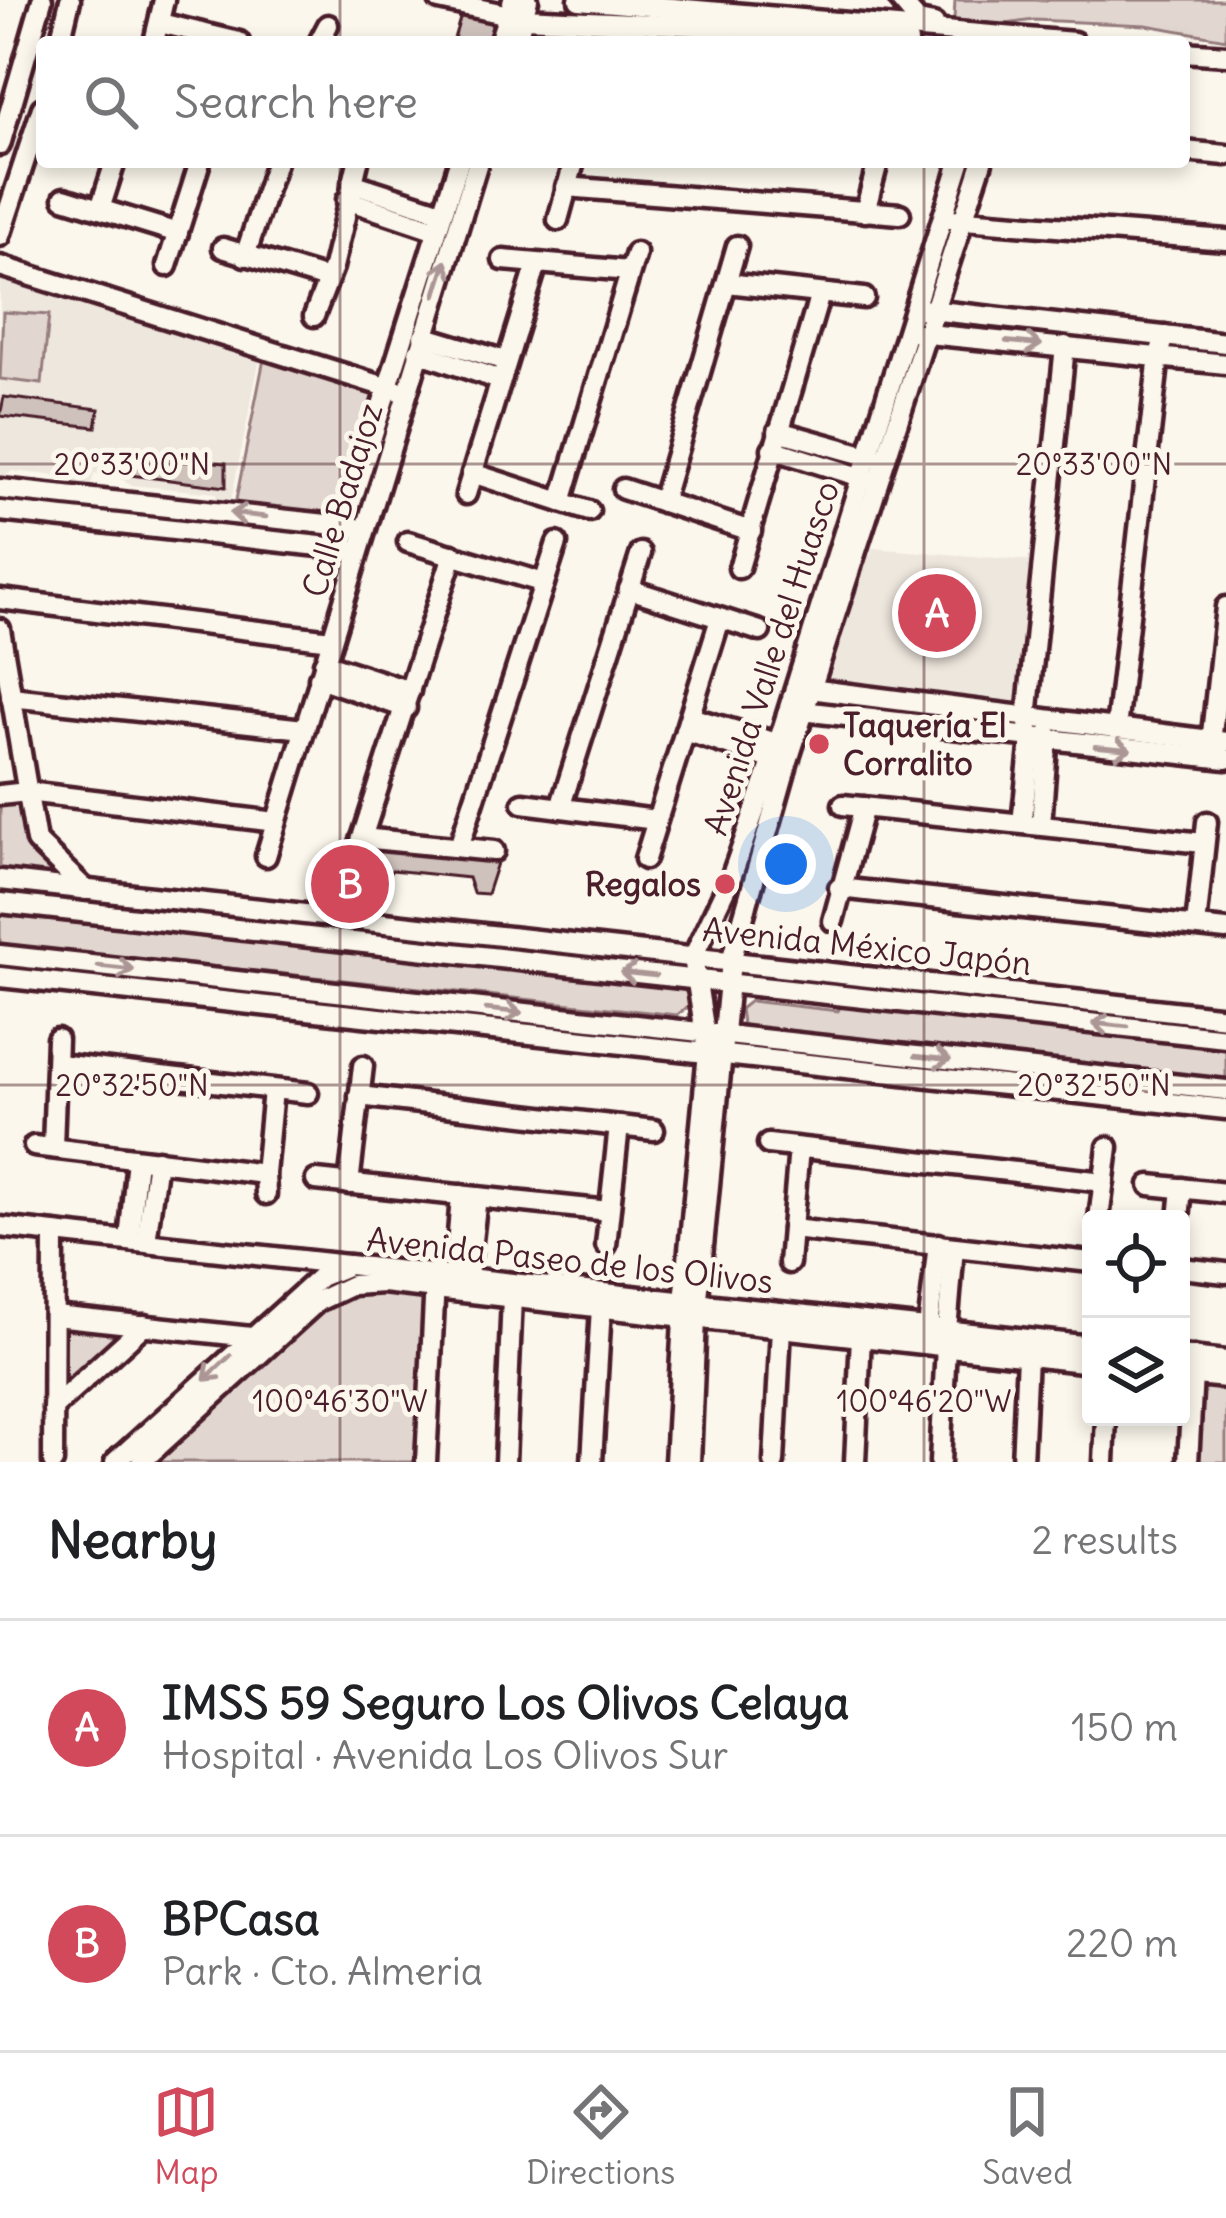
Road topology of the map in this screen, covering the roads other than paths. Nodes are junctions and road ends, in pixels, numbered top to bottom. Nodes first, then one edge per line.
1 (42, 0) edge
2 (70, 0) edge
3 (164, 0) edge
4 (440, 0) edge
5 (579, 0) edge
6 (900, 0) edge
7 (518, 8) edge
8 (157, 32) edge
9 (61, 36) edge
10 (190, 36) edge
11 (502, 36) edge
12 (750, 36) edge
13 (959, 36) edge
14 (979, 36) edge
15 (1190, 52) edge
16 (1226, 55) edge
17 (1190, 62) edge
18 (1226, 65) edge
19 (8, 87) edge
20 (36, 126) edge
21 (0, 145) edge
22 (1190, 152) edge
23 (1226, 155) edge
24 (113, 168) edge
25 (198, 168) edge
26 (274, 168) edge
27 (356, 168) edge
28 (457, 168) edge
29 (476, 168) edge
30 (572, 168) edge
31 (876, 168) edge
32 (958, 168) edge
33 (980, 168) edge
34 (566, 187) junction
35 (350, 192) junction
36 (64, 198) dead end
37 (100, 209) junction
38 (865, 212) junction
39 (901, 214) dead end
40 (940, 218) junction
41 (558, 220) dead end
42 (962, 220) junction
43 (439, 221) junction
44 (178, 233) junction
45 (0, 236) edge
46 (1226, 241) edge
47 (737, 246) dead end
48 (223, 248) dead end
49 (245, 256) junction
50 (503, 260) dead end
51 (538, 264) junction
52 (0, 266) edge
53 (167, 266) dead end
54 (327, 279) junction
55 (727, 283) junction
56 (820, 294) junction
57 (864, 298) dead end
58 (923, 310) junction
59 (314, 316) dead end
60 (916, 333) junction
61 (1226, 343) edge
62 (420, 344) junction
63 (1065, 346) junction
64 (1162, 346) junction
65 (1226, 364) edge
66 (503, 370) junction
67 (397, 390) junction
68 (775, 440) junction
69 (876, 458) junction
70 (472, 473) junction
71 (868, 479) junction
72 (0, 489) edge
73 (623, 489) dead end
74 (466, 494) dead end
75 (561, 502) junction
76 (662, 502) junction
77 (174, 507) junction
78 (0, 511) edge
79 (589, 511) dead end
80 (344, 525) junction
81 (364, 528) junction
82 (170, 530) junction
83 (751, 531) junction
84 (408, 542) dead end
85 (557, 542) dead end
86 (349, 550) junction
87 (641, 553) dead end
88 (453, 555) junction
89 (740, 568) dead end
90 (544, 583) junction
91 (629, 589) junction
92 (0, 599) edge
93 (1226, 608) edge
94 (721, 619) junction
95 (0, 629) edge
96 (760, 631) dead end
97 (331, 640) junction
98 (321, 671) junction
99 (804, 689) junction
100 (11, 698) junction
101 (408, 699) junction
102 (796, 711) junction
103 (1027, 718) junction
104 (687, 724) junction
105 (304, 729) junction
106 (1117, 729) junction
107 (1042, 734) junction
108 (1218, 749) edge
109 (782, 753) junction
110 (27, 792) junction
111 (0, 795) edge
112 (523, 803) dead end
113 (843, 805) dead end
114 (864, 806) junction
115 (560, 808) junction
116 (656, 820) junction
117 (1207, 821) dead end
118 (276, 822) junction
119 (1031, 824) junction
120 (362, 838) junction
121 (1203, 843) junction
122 (459, 847) junction
123 (494, 851) dead end
124 (266, 856) dead end
125 (645, 859) dead end
126 (352, 866) dead end
127 (0, 880) edge
128 (839, 888) junction
129 (86, 890) junction
130 (0, 903) edge
131 (278, 911) junction
132 (833, 921) dead end
133 (1196, 926) junction
134 (1226, 929) edge
135 (275, 933) junction
136 (490, 934) junction
137 (0, 955) edge
138 (487, 956) junction
139 (693, 957) junction
140 (731, 962) junction
141 (0, 977) edge
142 (695, 980) junction
143 (728, 984) junction
144 (1226, 1017) edge
145 (1226, 1037) edge
146 (57, 1039) dead end
147 (715, 1043) junction
148 (58, 1064) junction
149 (363, 1066) dead end
150 (274, 1090) junction
151 (1226, 1090) edge
152 (308, 1093) dead end
153 (359, 1096) junction
154 (1226, 1109) edge
155 (619, 1126) junction
156 (654, 1130) dead end
157 (768, 1144) dead end
158 (1108, 1147) dead end
159 (799, 1148) junction
160 (147, 1160) junction
161 (265, 1174) junction
162 (316, 1180) dead end
163 (1104, 1182) junction
164 (349, 1184) junction
165 (1150, 1185) dead end
166 (1182, 1188) junction
167 (1226, 1193) edge
168 (266, 1194) dead end
169 (469, 1196) junction
170 (1100, 1210) edge
171 (1180, 1210) edge
172 (610, 1211) junction
173 (0, 1227) edge
174 (793, 1229) junction
175 (54, 1233) junction
176 (138, 1241) junction
177 (606, 1245) dead end
178 (946, 1246) junction
179 (1082, 1261) edge
180 (789, 1263) dead end
181 (349, 1265) junction
182 (1190, 1269) edge
183 (1226, 1273) edge
184 (448, 1278) junction
185 (512, 1298) junction
186 (601, 1307) junction
187 (690, 1310) junction
188 (55, 1316) junction
189 (144, 1325) junction
190 (781, 1328) junction
191 (940, 1335) junction
192 (251, 1336) junction
193 (861, 1336) junction
194 (1082, 1345) edge
195 (1028, 1356) junction
196 (1226, 1361) edge
197 (1082, 1362) edge
198 (1190, 1365) edge
199 (1190, 1366) edge
200 (1226, 1378) edge
201 (53, 1408) junction
202 (1106, 1426) edge
203 (1188, 1426) edge
204 (53, 1462) edge
205 (115, 1462) edge
206 (141, 1462) edge
207 (426, 1462) edge
208 (506, 1462) edge
209 (592, 1462) edge
210 (675, 1462) edge
211 (690, 1462) edge
212 (774, 1462) edge
213 (855, 1462) edge
214 (940, 1462) edge
215 (1022, 1462) edge
216 (1104, 1462) edge
217 (1188, 1462) edge

1 - 19 street
2 - 9 street
3 - 8 street
4 - 7 street
5 - 13 street
6 - 14 street
7 - 11 street
7 - 12 street
8 - 10 street
15 - 16 street
17 - 18 street
19 - 21 street
20 - 45 street
22 - 23 street
24 - 37 street
25 - 44 street
26 - 49 street
27 - 35 street
28 - 43 street, Calle Badajoz
62 -> 29 street, Calle Badajoz
30 - 34 street
31 - 38 street
32 - 40 street, Avenida Valle del Huasco
33 - 42 street, Avenida Valle del Huasco
34 - 38 street
34 - 41 street
35 - 43 street
35 - 54 street
36 - 37 street
37 - 44 street
38 - 39 street
40 - 42 street
40 - 58 street, Avenida Valle del Huasco
42 - 46 street
42 - 58 street, Avenida Valle del Huasco
43 - 67 street, Calle Badajoz
44 - 53 street
47 - 55 street
48 - 49 street
49 - 54 street
50 - 51 street
51 - 66 street
51 - 75 street
52 - 67 street
54 - 59 street
55 - 56 street
55 - 76 street
56 - 57 street
56 - 68 street
58 - 60 street, Avenida Valle del Huasco
58 - 64 street
60 -> 63 street
60 - 69 street, Avenida Valle del Huasco
61 - 64 street
62 - 66 street
62 - 67 street, Calle Badajoz
63 - 64 street
63 - 103 street
64 - 65 street
64 - 106 street
66 - 70 street
67 - 80 street, Calle Badajoz
67 - 81 street, Calle Badajoz
68 - 69 street
68 - 71 street
68 - 83 street
69 - 71 street, Avenida Valle del Huasco
70 - 74 street
70 - 75 street
71 - 99 street, Avenida Valle del Huasco
72 - 77 street
73 - 76 street
75 - 79 street
76 - 83 street
80 -> 77 street
77 - 82 street
78 - 82 street
80 - 81 street
80 - 86 street, Calle Badajoz
81 - 86 street, Calle Badajoz
82 - 86 street
83 - 89 street
84 - 88 street
85 - 90 street
86 - 97 street, Calle Badajoz
87 - 91 street
88 - 90 street
88 - 101 street
90 - 122 street
91 - 94 street
91 - 115 street
92 - 97 street
93 - 108 street
94 - 96 street
94 - 104 street
95 - 100 street
97 - 98 street, Calle Badajoz
98 - 101 street
98 - 105 street, Calle Badajoz
99 - 102 street, Avenida Valle del Huasco
99 - 103 street
100 - 105 street
100 - 110 street
101 - 120 street
102 - 107 street
102 - 109 street, Avenida Valle del Huasco
103 - 107 street
104 - 109 street
104 - 116 street
105 - 118 street, Calle Badajoz
106 - 107 street
106 - 108 street
107 -> 108 street
107 - 119 street
109 - 139 street, Avenida Valle del Huasco
109 - 140 street, Avenida Valle del Huasco
110 - 111 street
110 - 118 street
110 - 129 street
112 - 115 street
113 - 114 street
114 - 119 street
114 - 128 street
115 - 116 street
116 - 125 street
117 - 121 street
118 - 124 street, Calle Badajoz
119 - 121 street
120 - 122 street
120 - 126 street
121 - 133 street
122 - 123 street
127 - 129 street, Avenida México Japón
128 - 132 street
128 - 133 street
129 - 131 street, Avenida México Japón
130 - 135 street, Avenida México Japón
131 - 135 street
131 - 136 street, Avenida México Japón
133 - 134 street
135 - 138 street, Avenida México Japón
136 - 138 street
136 - 139 street, Avenida México Japón
137 -> 147 street
142 -> 138 street, Avenida México Japón
139 - 140 street, Avenida México Japón
139 - 142 street, Avenida Valle del Huasco
140 - 143 street, Avenida Valle del Huasco
140 - 144 street, Avenida México Japón
141 - 147 street
142 - 143 street, Avenida México Japón
142 - 147 street, Avenida Valle del Huasco
145 -> 143 street, Avenida México Japón
143 - 147 street, Avenida Valle del Huasco
146 - 148 street
147 -> 151 street
147 - 154 street
147 - 187 street, Avenida Valle del Huasco
148 - 150 street
148 - 160 street
149 - 153 street
150 - 152 street
150 - 161 street
153 - 155 street
153 - 164 street
155 - 156 street
155 - 172 street
157 - 159 street
158 - 163 street
159 - 163 street
159 - 174 street
160 - 161 street
160 - 176 street
161 - 168 street
162 - 164 street
163 - 170 street
164 - 169 street
165 - 166 street
166 - 167 street
166 - 171 street
169 - 172 street
169 - 184 street
172 - 177 street
173 - 175 street
174 - 178 street
174 - 180 street
175 - 176 street
175 - 188 street
176 - 181 street
178 - 179 street
178 - 191 street
181 - 184 street, Avenida Paseo de los Olivos
181 - 192 street, Avenida Paseo de los Olivos
182 - 183 street
184 - 185 street, Avenida Paseo de los Olivos
184 - 187 street, Avenida Paseo de los Olivos
184 - 206 street, Avenida Paseo de los Olivos
184 - 207 street
185 - 186 street, Avenida Paseo de los Olivos
185 - 208 street
186 - 187 street, Avenida Paseo de los Olivos
186 - 209 street
187 - 190 street, Avenida Paseo de los Olivos
187 - 191 street, Avenida Paseo de los Olivos
187 - 210 street, Avenida Valle del Huasco
187 - 211 street, Avenida Valle del Huasco
188 - 189 street
188 - 201 street
189 - 192 street
189 - 201 street
190 - 193 street, Avenida Paseo de los Olivos
190 - 212 street
191 - 193 street, Avenida Paseo de los Olivos
191 - 194 street, Avenida Paseo de los Olivos
191 - 195 street, Avenida Paseo de los Olivos
191 - 214 street
192 -> 205 street, Avenida Paseo de los Olivos
193 - 213 street
195 - 197 street, Avenida Paseo de los Olivos
195 - 215 street
196 - 198 street
199 - 200 street
201 - 204 street
202 - 216 street
203 - 217 street

